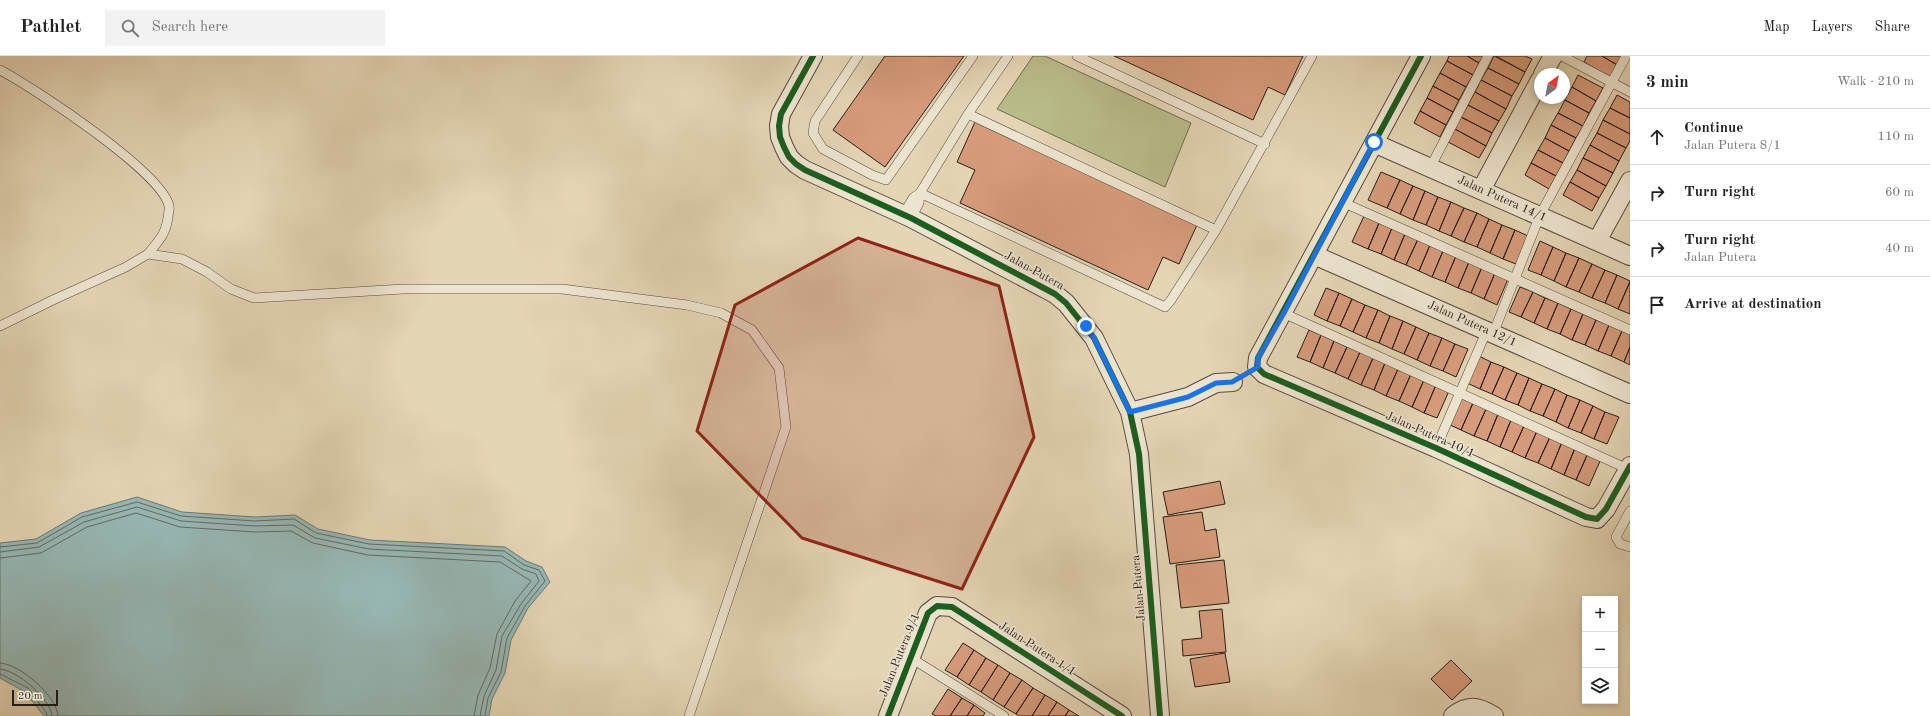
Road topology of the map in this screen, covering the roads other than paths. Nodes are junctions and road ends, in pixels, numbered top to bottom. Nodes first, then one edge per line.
1 (813, 56) edge
2 (858, 56) edge
3 (973, 56) edge
4 (1008, 56) edge
5 (1078, 56) edge
6 (1312, 56) edge
7 (1421, 56) edge
8 (1488, 56) edge
9 (1553, 56) edge
10 (1562, 56) edge
11 (1626, 56) edge
12 (1546, 68) edge
13 (0, 70) edge
14 (1611, 82) junction
15 (1534, 91) edge
16 (1630, 92) edge
17 (968, 114) junction
18 (1374, 142) junction
19 (1264, 144) junction
20 (1430, 168) junction
21 (1630, 181) edge
22 (1481, 190) junction
23 (920, 193) junction
24 (1342, 202) junction
25 (1540, 215) junction
26 (907, 216) junction
27 (1216, 230) junction
28 (1597, 241) junction
29 (148, 254) junction
30 (1314, 255) junction
31 (1630, 256) edge
32 (1515, 278) junction
33 (1284, 313) junction
34 (0, 326) edge
35 (1630, 330) edge
36 (1490, 332) junction
37 (1258, 367) junction
38 (1460, 394) junction
39 (1630, 394) edge
40 (1130, 412) junction
41 (1436, 448) junction
42 (1629, 467) edge
43 (1630, 511) edge
44 (1630, 548) edge
45 (937, 606) joint
46 (911, 658) junction
47 (690, 716) edge
48 (888, 716) edge
49 (1004, 716) edge
50 (1122, 716) edge
51 (1160, 716) edge
52 (1453, 716) edge
53 (1494, 716) edge

1 - 26 street, Jalan Putera
2 - 3 lane
4 - 17 lane
5 - 19 lane
6 - 19 lane
7 - 18 street
8 - 20 lane
9 - 12 street
10 - 14 lane
11 - 14 lane
13 - 29 lane
14 - 16 lane
14 - 25 lane
15 - 22 street
17 - 23 lane
17 - 27 lane
18 - 20 street, Jalan Putera 14/1
18 - 24 street
19 - 27 lane
20 - 22 street, Jalan Putera 14/1
21 - 28 street
22 - 25 street, Jalan Putera 14/1
23 - 26 lane
23 - 27 lane
24 - 30 street
24 - 32 lane
25 - 28 street, Jalan Putera 14/1
25 - 32 lane
26 - 40 street, Jalan Putera
28 - 31 street, Jalan Putera 14/1
29 - 34 lane
29 - 47 lane
30 - 33 street
30 - 36 street, Jalan Putera 12/1
32 - 35 lane
32 - 36 lane
33 - 37 street
33 - 38 lane
36 - 38 lane
36 - 39 street, Jalan Putera 12/1
37 - 40 street
37 - 41 street, Jalan Putera 10/1
38 - 41 lane
38 - 42 lane
40 - 51 street, Jalan Putera
41 - 42 street, Jalan Putera 10/1
43 - 44 lane
45 - 46 street, Jalan Putera 9/1
45 - 50 street, Jalan Putera 1/1
46 - 48 street, Jalan Putera 9/1
46 - 49 lane
52 - 53 street

